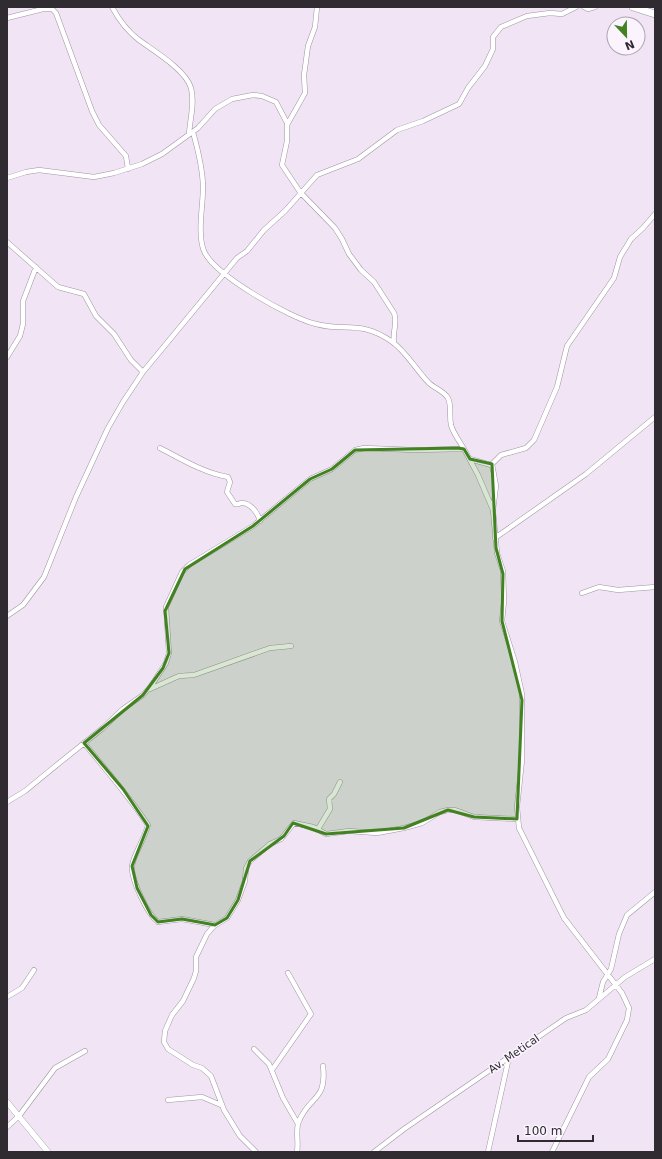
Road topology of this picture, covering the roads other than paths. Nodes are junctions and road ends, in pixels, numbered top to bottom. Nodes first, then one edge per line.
1 (112, 7) edge
2 (316, 7) edge
3 (576, 7) edge
4 (584, 7) edge
5 (595, 7) edge
6 (633, 7) edge
7 (655, 14) edge
8 (7, 18) edge
9 (288, 125) junction
10 (191, 133) junction
11 (128, 169) junction
12 (7, 178) edge
13 (300, 192) junction
14 (655, 214) edge
15 (7, 242) edge
16 (36, 267) junction
17 (225, 274) junction
18 (394, 343) junction
19 (7, 357) edge
20 (144, 372) junction
21 (655, 417) edge
22 (160, 448) dead end
23 (464, 449) junction
24 (470, 459) junction
25 (492, 464) junction
26 (493, 510) junction
27 (260, 521) junction
28 (495, 538) junction
29 (655, 587) edge
30 (582, 593) dead end
31 (7, 616) edge
32 (291, 646) dead end
33 (148, 690) junction
34 (84, 743) junction
35 (340, 782) dead end
36 (7, 802) edge
37 (517, 820) junction
38 (318, 829) junction
39 (655, 892) edge
40 (215, 925) junction
41 (655, 959) edge
42 (34, 970) dead end
43 (288, 973) dead end
44 (608, 975) junction
45 (616, 985) junction
46 (7, 997) edge
47 (599, 998) junction
48 (254, 1049) dead end
49 (86, 1051) dead end
50 (509, 1057) junction
51 (323, 1066) dead end
52 (272, 1070) junction
53 (168, 1100) dead end
54 (7, 1102) edge
55 (222, 1105) junction
56 (19, 1116) junction
57 (298, 1124) junction
58 (7, 1127) edge
59 (48, 1152) edge
60 (256, 1152) edge
61 (297, 1152) edge
62 (374, 1152) edge
63 (488, 1152) edge
64 (552, 1152) edge

1 - 10 street
2 - 9 street
3 - 13 street
4 - 5 street
6 - 7 highway
8 - 11 street
9 - 10 street
9 - 13 street
10 - 11 street
10 - 17 street
11 - 12 street
13 - 17 street
13 - 18 street
14 - 25 street
15 - 16 street
16 - 19 street
16 - 20 street
17 - 18 street
17 - 20 street
18 - 23 street
20 - 31 street
21 - 28 street
22 - 27 street
23 - 24 street
23 - 27 street
24 - 25 street
24 - 26 street
25 - 26 street
26 - 28 street
27 - 33 street
28 - 37 street
29 - 30 street
32 - 33 street
33 - 34 street
34 - 36 street
34 - 40 street
35 - 38 street
37 - 38 street
37 - 44 street
38 - 40 street
39 - 44 street
40 - 55 street
41 - 45 street, Av. Metical
42 - 46 street
43 - 52 street
44 - 45 street
44 - 47 street
45 - 47 street, Av. Metical
45 - 64 street
47 - 50 street, Av. Metical
48 - 52 street
49 - 56 street
50 - 62 street, Av. Metical
50 - 63 street
51 - 57 street
52 - 57 street
53 - 55 street
54 - 56 street
55 - 60 street
56 - 58 street
56 - 59 street
57 - 61 street

